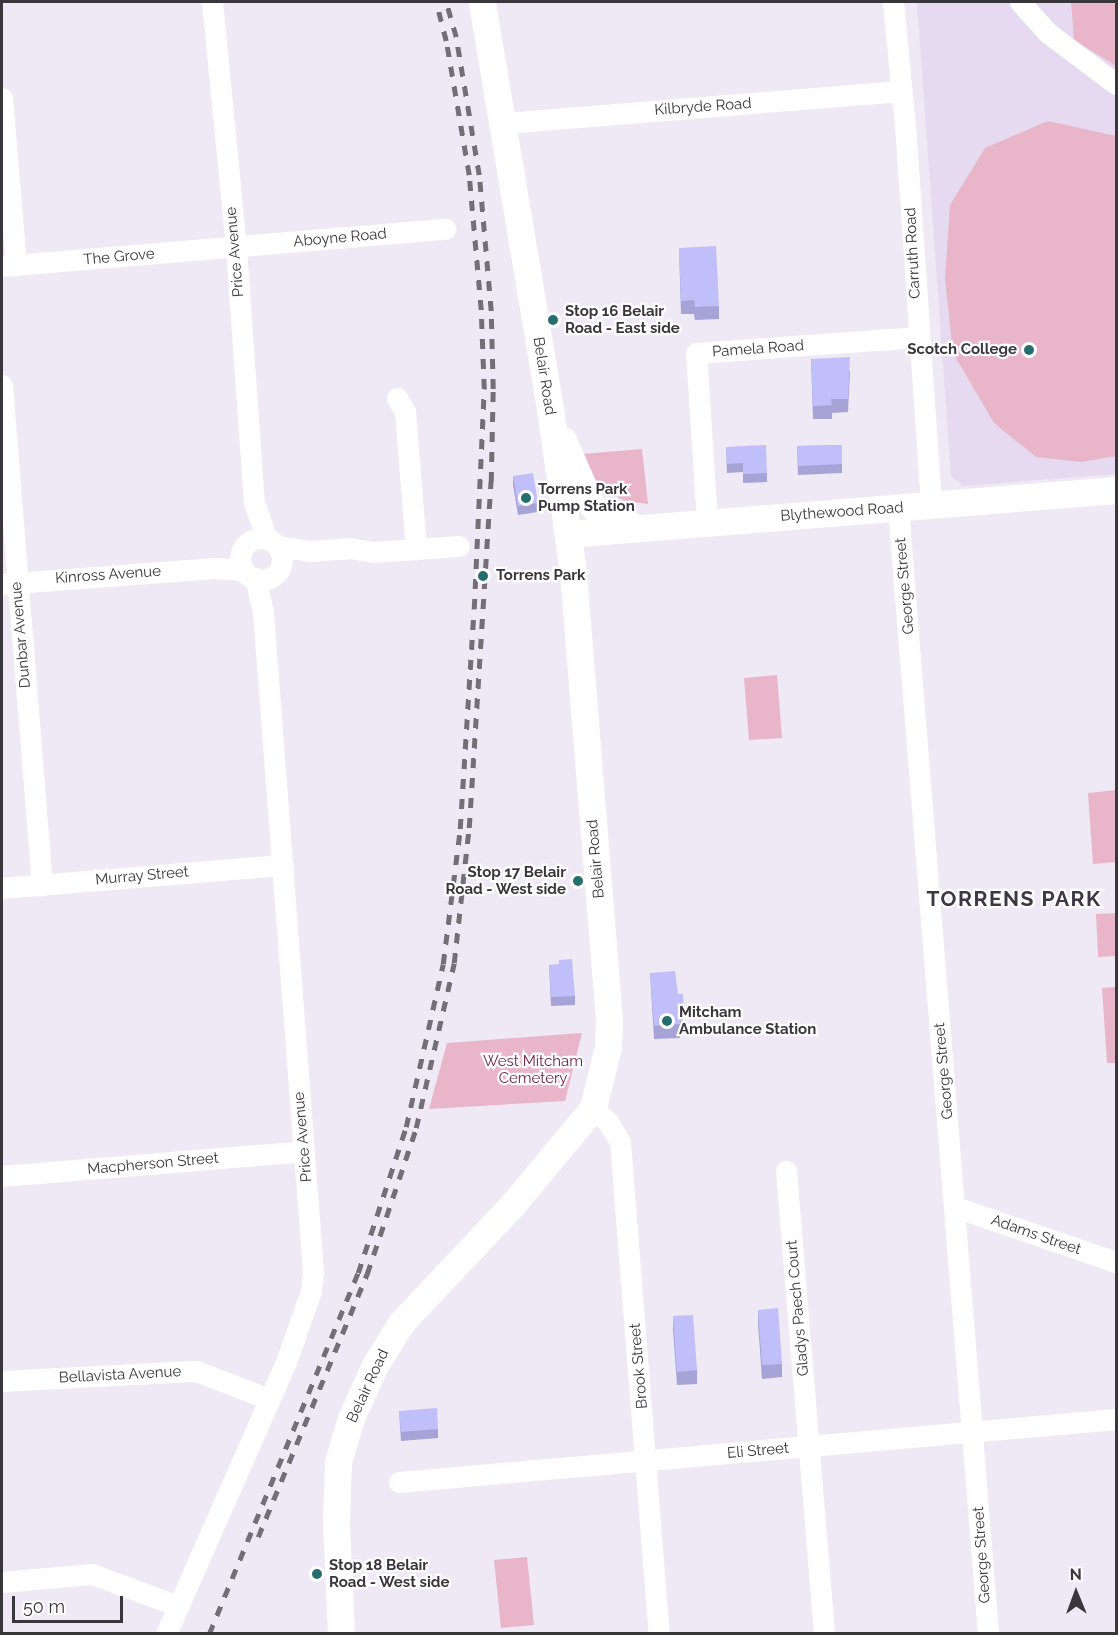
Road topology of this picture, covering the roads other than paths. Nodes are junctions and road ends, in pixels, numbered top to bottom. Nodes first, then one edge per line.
1 (212, 2) edge
2 (482, 2) edge
3 (893, 2) edge
4 (1020, 2) edge
5 (1116, 84) edge
6 (901, 91) junction
7 (2, 98) edge
8 (504, 123) junction
9 (445, 229) dead end
10 (236, 248) junction
11 (9, 266) edge
12 (918, 337) junction
13 (2, 385) edge
14 (397, 398) dead end
15 (550, 409) junction
16 (1116, 490) edge
17 (931, 505) junction
18 (898, 508) junction
19 (707, 522) junction
20 (645, 529) junction
21 (568, 534) junction
22 (459, 546) dead end
23 (416, 550) junction
24 (260, 560) junction
25 (9, 583) edge
26 (283, 865) junction
27 (42, 885) junction
28 (2, 888) edge
29 (593, 1108) junction
30 (304, 1151) junction
31 (786, 1171) dead end
32 (2, 1176) edge
33 (955, 1207) junction
34 (1116, 1262) edge
35 (2, 1381) edge
36 (269, 1399) junction
37 (1116, 1419) edge
38 (972, 1431) junction
39 (809, 1446) junction
40 (647, 1460) junction
41 (399, 1482) dead end
42 (2, 1582) edge
43 (178, 1606) junction
44 (166, 1634) edge
45 (341, 1634) edge
46 (659, 1634) edge
47 (824, 1634) edge
48 (988, 1634) edge

1 - 10 street, Price Avenue
2 - 8 main road, Belair Road
3 - 6 street, Carruth Road
4 - 5 street
6 - 8 street, Kilbryde Road
6 - 12 street, Carruth Road
7 - 11 street
8 - 15 main road, Belair Road
9 - 10 street, Aboyne Road
10 - 11 street, The Grove
10 - 24 street, Price Avenue
12 - 17 street, Carruth Road
12 - 19 street, Pamela Road
13 - 25 street, Dunbar Avenue
14 - 23 street
15 - 20 main road
15 - 21 main road, Belair Road
16 - 17 main road, Blythewood Road
17 - 18 main road, Blythewood Road
18 - 19 main road, Blythewood Road
18 - 33 street, George Street
19 - 20 main road, Blythewood Road
20 - 21 main road, Blythewood Road
21 - 29 main road, Belair Road
22 - 23 street, Kinross Avenue
23 - 24 street, Kinross Avenue
24 - 25 street, Kinross Avenue
24 - 26 street, Price Avenue
25 - 27 street, Dunbar Avenue
26 - 27 street, Murray Street
26 - 30 street, Price Avenue
27 - 28 street, Murray Street
29 - 40 street, Brook Street
29 - 45 main road, Belair Road
30 - 32 street, Macpherson Street
30 - 36 street, Price Avenue
31 - 39 street, Gladys Paech Court
33 - 34 street, Adams Street
33 - 38 street, George Street
35 - 36 street, Bellavista Avenue
36 - 43 street, Price Avenue
37 - 38 street, Eli Street
38 - 39 street, Eli Street
38 - 48 street, George Street
39 - 40 street, Eli Street
39 - 47 street, Gladys Paech Court
40 - 41 street, Eli Street
40 - 46 street, Brook Street
42 - 43 street
43 - 44 street, Price Avenue

